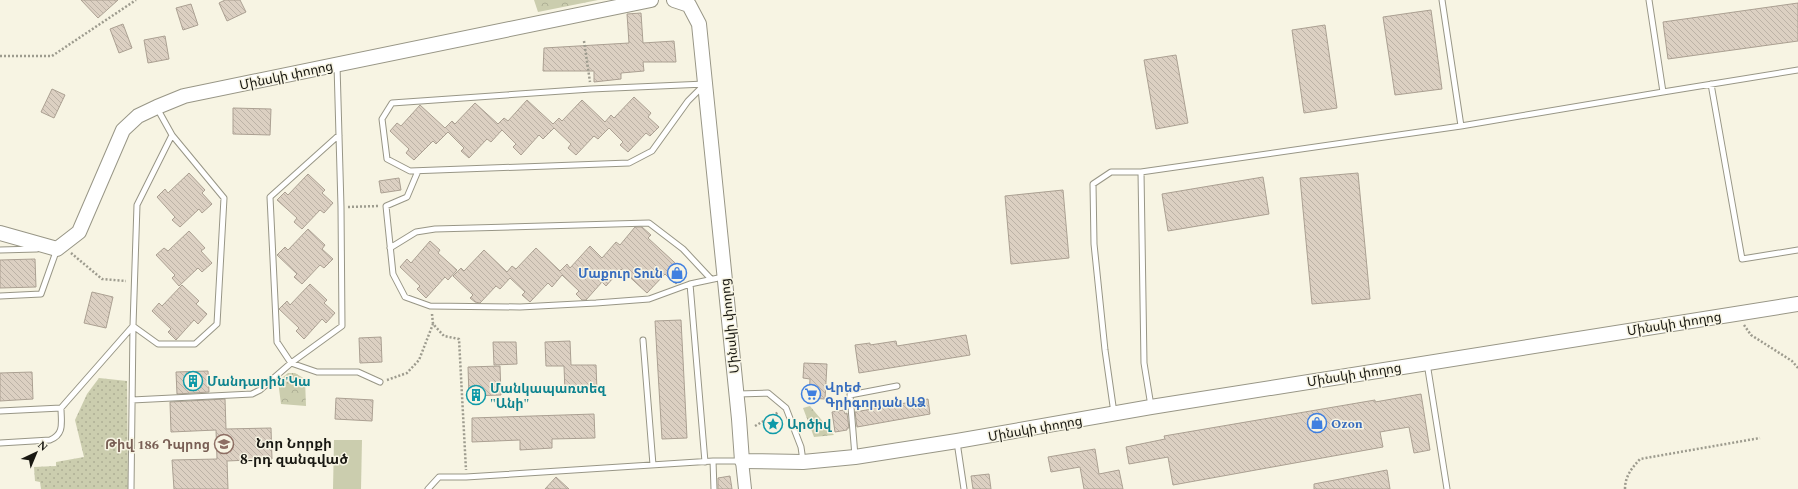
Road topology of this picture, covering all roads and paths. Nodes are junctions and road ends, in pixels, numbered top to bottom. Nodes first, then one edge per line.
1 (136, 0) edge
2 (651, 0) edge
3 (674, 0) edge
4 (1442, 0) edge
5 (1649, 0) edge
6 (690, 4) edge
7 (584, 41) dead end
8 (0, 56) edge
9 (337, 64) junction
10 (1798, 70) edge
11 (705, 84) junction
12 (1711, 84) junction
13 (591, 89) junction
14 (1663, 92) junction
15 (157, 107) junction
16 (1461, 126) junction
17 (172, 135) junction
18 (339, 135) junction
19 (418, 171) junction
20 (1141, 172) junction
21 (386, 206) junction
22 (341, 207) junction
23 (0, 233) edge
24 (59, 247) junction
25 (390, 248) junction
26 (0, 250) edge
27 (1798, 250) edge
28 (717, 278) junction
29 (135, 282) junction
30 (690, 284) junction
31 (0, 296) edge
32 (1798, 304) edge
33 (431, 306) junction
34 (1735, 314) junction
35 (433, 324) junction
36 (133, 326) junction
37 (643, 340) dead end
38 (1426, 362) junction
39 (291, 363) junction
40 (1798, 368) edge
41 (380, 382) joint
42 (897, 386) dead end
43 (736, 394) junction
44 (132, 400) junction
45 (1151, 407) junction
46 (61, 408) junction
47 (786, 408) junction
48 (0, 411) edge
49 (1114, 414) junction
50 (755, 426) dead end
51 (1760, 438) dead end
52 (957, 441) junction
53 (0, 443) edge
54 (855, 457) junction
55 (713, 461) junction
56 (742, 461) junction
57 (705, 462) junction
58 (803, 462) junction
59 (653, 465) junction
60 (466, 477) junction
61 (131, 489) edge
62 (428, 489) edge
63 (714, 489) edge
64 (745, 489) edge
65 (964, 489) edge
66 (1447, 489) edge
67 (1625, 489) edge

1 - 8 path
2 - 9 main road, Մինսկի փողոց
3 - 6 main road, Մինսկի փողոց
4 - 16 lane
5 - 14 lane
6 - 11 main road, Մինսկի փողոց
7 - 13 path
9 - 15 main road, Մինսկի փողոց
9 - 18 lane
10 - 12 lane
11 - 13 lane
11 - 19 lane
11 - 28 main road, Մինսկի փողոց
12 - 14 lane
12 - 27 lane
13 - 19 lane
14 - 16 lane
15 - 17 lane
15 - 24 main road, Մինսկի փողոց
16 - 20 lane
17 - 29 lane
17 - 36 lane
18 - 22 lane
18 - 39 lane
19 - 21 lane
20 - 45 lane
20 - 49 lane
21 - 22 path
21 - 25 lane
22 - 39 lane
23 - 24 main road
24 - 26 lane
24 - 29 path
24 - 31 lane
25 - 28 lane
25 - 33 lane
28 - 30 lane
28 - 43 main road, Մինսկի փողոց
29 - 36 lane
30 - 33 lane
30 - 57 lane
32 - 34 main road, Մինսկի փողոց
33 - 35 path
34 - 38 main road, Մինսկի փողոց
34 - 40 path
35 - 41 path
35 - 60 path
36 - 44 lane
36 - 46 lane
37 - 59 lane
38 - 45 main road, Մինսկի փողոց
38 - 66 lane
39 - 41 lane
39 - 44 lane
42 - 54 lane
43 - 47 lane
43 - 56 main road, Մինսկի փողոց
44 - 61 lane
45 - 49 main road, Մինսկի փողոց
46 - 48 lane
46 - 53 lane
47 - 50 path
47 - 58 lane
49 - 52 main road, Մինսկի փողոց
51 - 67 path
52 - 54 main road, Մինսկի փողոց
52 - 65 lane
54 - 58 main road, Մինսկի փողոց
55 - 56 lane
55 - 57 lane
55 - 63 lane
56 - 58 main road, Մինսկի փողոց
56 - 64 street
57 - 59 lane
59 - 60 lane
60 - 62 lane

